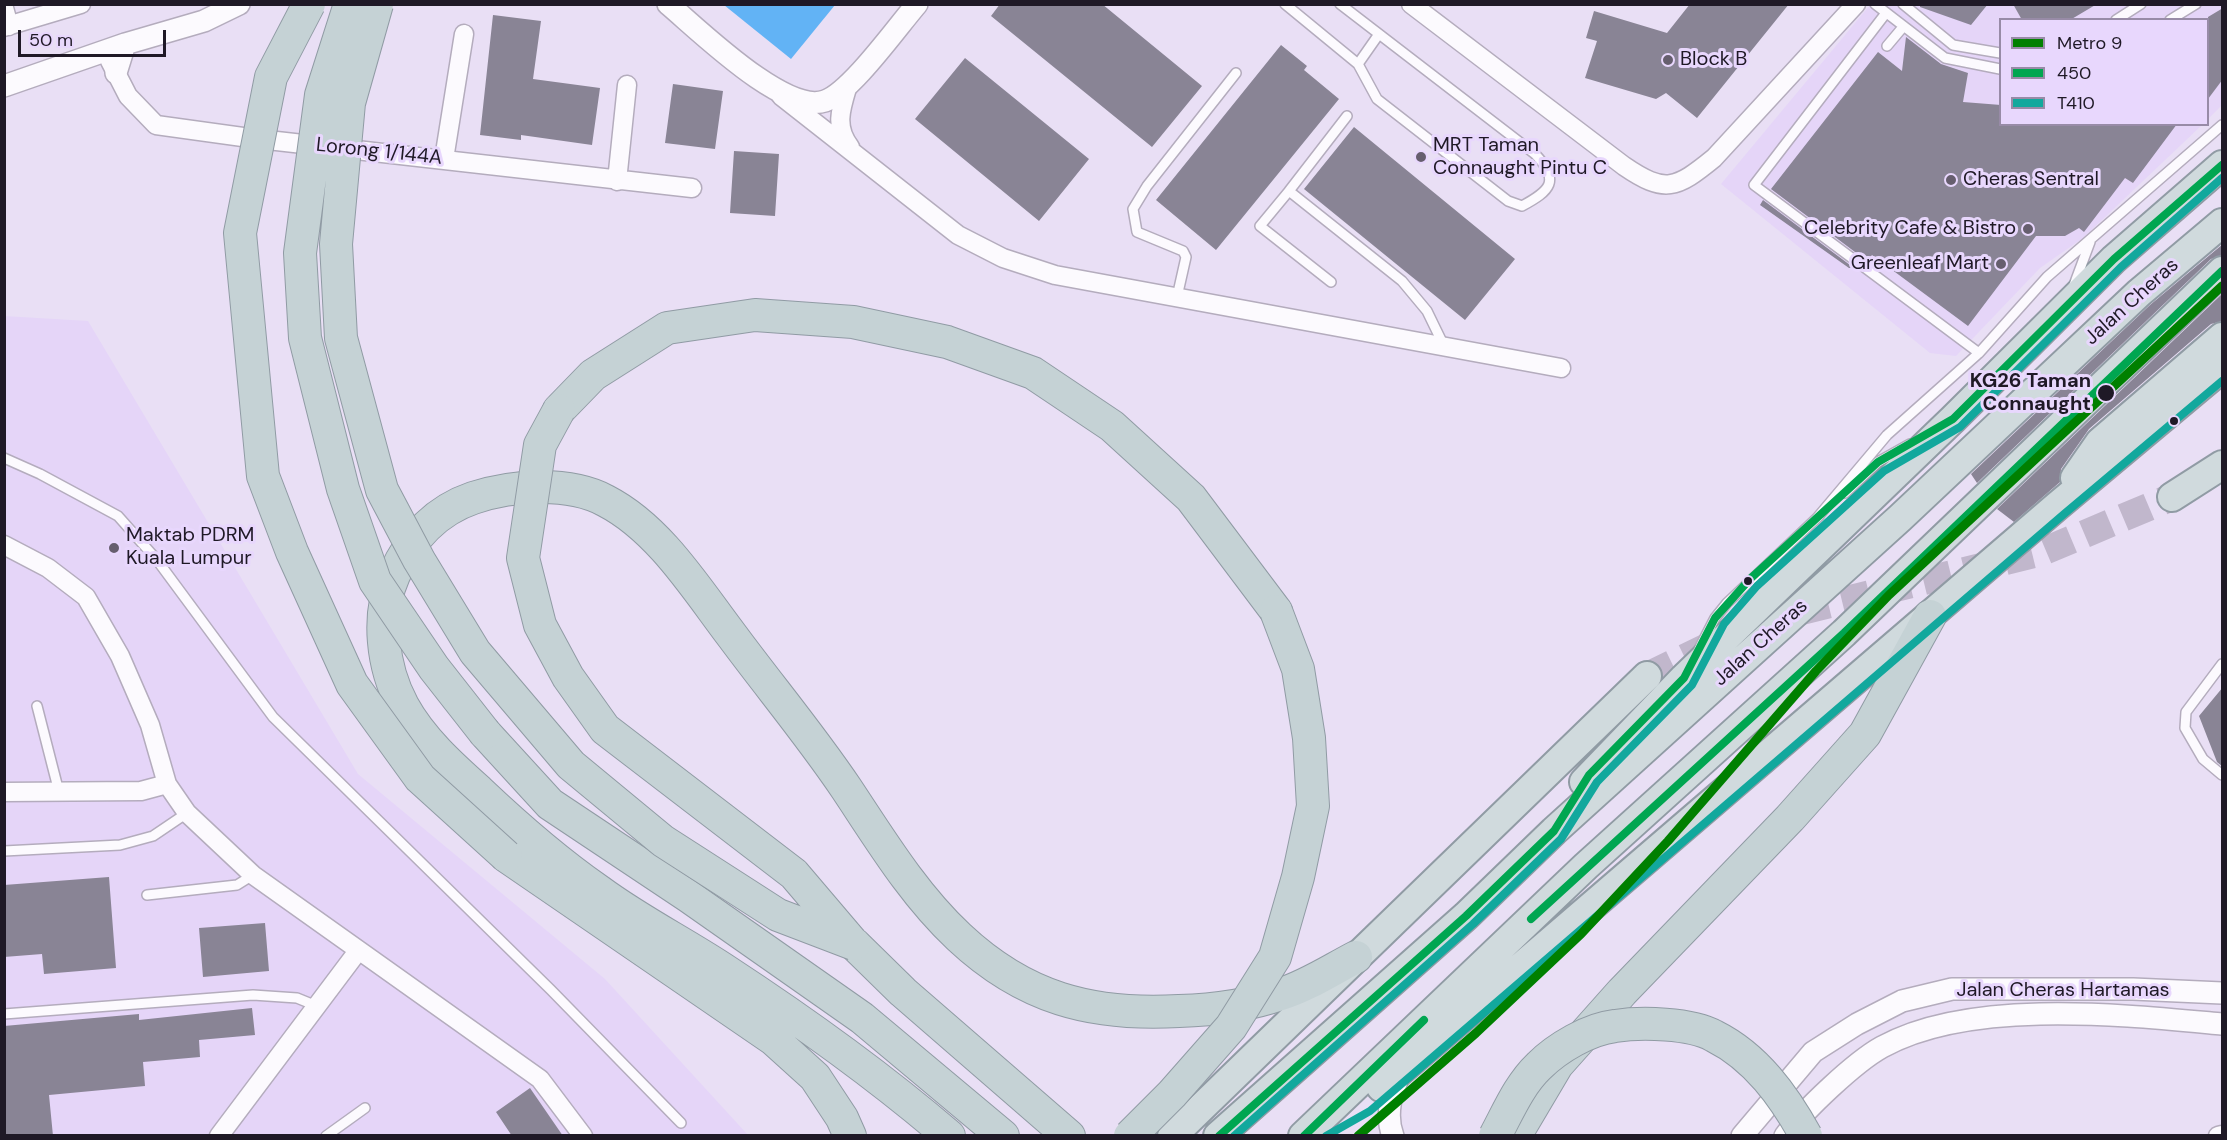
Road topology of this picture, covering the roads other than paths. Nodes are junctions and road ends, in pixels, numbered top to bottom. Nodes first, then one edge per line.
1 (81, 4) edge
2 (239, 4) edge
3 (309, 4) edge
4 (350, 4) edge
5 (377, 4) edge
6 (668, 4) edge
7 (916, 4) edge
8 (1285, 4) edge
9 (1340, 4) edge
10 (1411, 4) edge
11 (1856, 4) edge
12 (1875, 4) edge
13 (1903, 4) edge
14 (2141, 4) edge
15 (2196, 4) edge
16 (4, 8) edge
17 (1886, 13) junction
18 (2119, 18) edge
19 (2173, 18) edge
20 (7, 27) edge
21 (1903, 27) junction
22 (464, 34) dead end
23 (1379, 34) junction
24 (1887, 46) dead end
25 (116, 47) junction
26 (1999, 52) edge
27 (1358, 64) junction
28 (1999, 69) edge
29 (116, 73) joint
30 (1236, 73) dead end
31 (627, 84) dead end
32 (848, 85) junction
33 (4, 86) edge
34 (774, 91) junction
35 (1347, 116) dead end
36 (2223, 125) edge
37 (853, 151) junction
38 (444, 159) junction
39 (2223, 165) edge
40 (617, 181) junction
41 (692, 188) dead end
42 (1288, 191) junction
43 (2223, 223) edge
44 (2091, 239) junction
45 (2223, 271) edge
46 (1331, 282) dead end
47 (1177, 297) junction
48 (2066, 307) junction
49 (2223, 337) edge
50 (1443, 346) junction
51 (1979, 352) junction
52 (1561, 368) dead end
53 (2223, 368) edge
54 (1953, 419) junction
55 (4, 458) edge
56 (2223, 465) edge
57 (2172, 497) tunnel mouth
58 (2057, 506) junction
59 (1817, 518) junction
60 (4, 545) edge
61 (1930, 616) junction
62 (2223, 664) edge
63 (1647, 676) tunnel mouth
64 (1684, 678) junction
65 (37, 706) dead end
66 (2223, 775) edge
67 (167, 784) junction
68 (4, 792) edge
69 (59, 792) junction
70 (187, 813) junction
71 (1554, 831) junction
72 (4, 851) edge
73 (253, 875) junction
74 (147, 895) dead end
75 (854, 944) junction
76 (358, 951) junction
77 (1356, 957) junction
78 (2178, 991) junction
79 (2223, 993) edge
80 (318, 1007) junction
81 (4, 1014) edge
82 (2223, 1017) edge
83 (2223, 1024) edge
84 (1405, 1065) junction
85 (366, 1108) dead end
86 (681, 1123) dead end
87 (1304, 1134) edge
88 (2223, 1135) edge
89 (219, 1136) edge
90 (326, 1136) edge
91 (583, 1136) edge
92 (850, 1136) edge
93 (950, 1136) edge
94 (1003, 1136) edge
95 (1069, 1136) edge
96 (1130, 1136) edge
97 (1172, 1136) edge
98 (1218, 1136) edge
99 (1393, 1136) edge
100 (1495, 1136) edge
101 (1515, 1136) edge
102 (1742, 1136) edge
103 (1785, 1136) edge
104 (1806, 1136) edge
105 (2218, 1136) edge

1 - 20 street
2 - 25 street
3 - 92 highway, bridge
4 - 94 highway, bridge
5 - 75 highway, bridge
6 - 34 street
7 - 32 street
8 - 27 lane
9 - 23 lane
10 - 11 street
12 - 17 lane
13 - 26 lane
14 - 18 lane
15 - 19 lane
16 - 20 street
17 - 21 lane
17 - 51 lane
21 - 24 lane
21 - 28 lane
22 - 38 street
23 - 27 lane
23 - 27 lane
25 - 29 street
25 - 33 street
29 - 38 street, Lorong 1/144A
30 - 47 lane
31 - 40 street
32 - 34 street
32 - 37 street
34 - 37 street
35 - 42 lane
36 - 44 lane
37 - 47 street
38 - 40 street, Lorong 1/144A
39 - 48 highway
40 - 41 street, Lorong 1/144A
42 - 46 lane
42 - 50 lane
43 - 71 highway, Jalan Cheras
44 - 48 lane
44 - 51 lane
45 - 87 highway, Jalan Cheras
47 - 50 street
48 - 54 highway
49 - 58 highway
50 - 52 street
51 - 59 lane
53 - 58 highway
54 - 59 lane
54 - 64 highway
55 - 86 lane
56 - 57 highway
58 - 61 highway
59 - 64 lane
60 - 67 street
61 - 84 highway
61 - 101 highway, bridge
62 - 66 lane
63 - 77 highway
64 - 71 highway
65 - 69 lane
67 - 69 street
67 - 70 street
68 - 69 street
70 - 72 lane
70 - 73 street
71 - 98 highway, Jalan Cheras
73 - 74 lane
73 - 76 street
75 - 95 highway
75 - 96 highway, bridge
76 - 80 street
76 - 91 street
77 - 93 highway, bridge
77 - 97 highway
78 - 79 street, Jalan Cheras Hartamas
78 - 82 street
78 - 102 street, Jalan Cheras Hartamas
80 - 81 lane
80 - 89 street
83 - 103 street, Jalan Cheras Hartamas
84 - 87 highway
84 - 99 street
85 - 90 lane
88 - 105 street
100 - 104 highway, bridge

